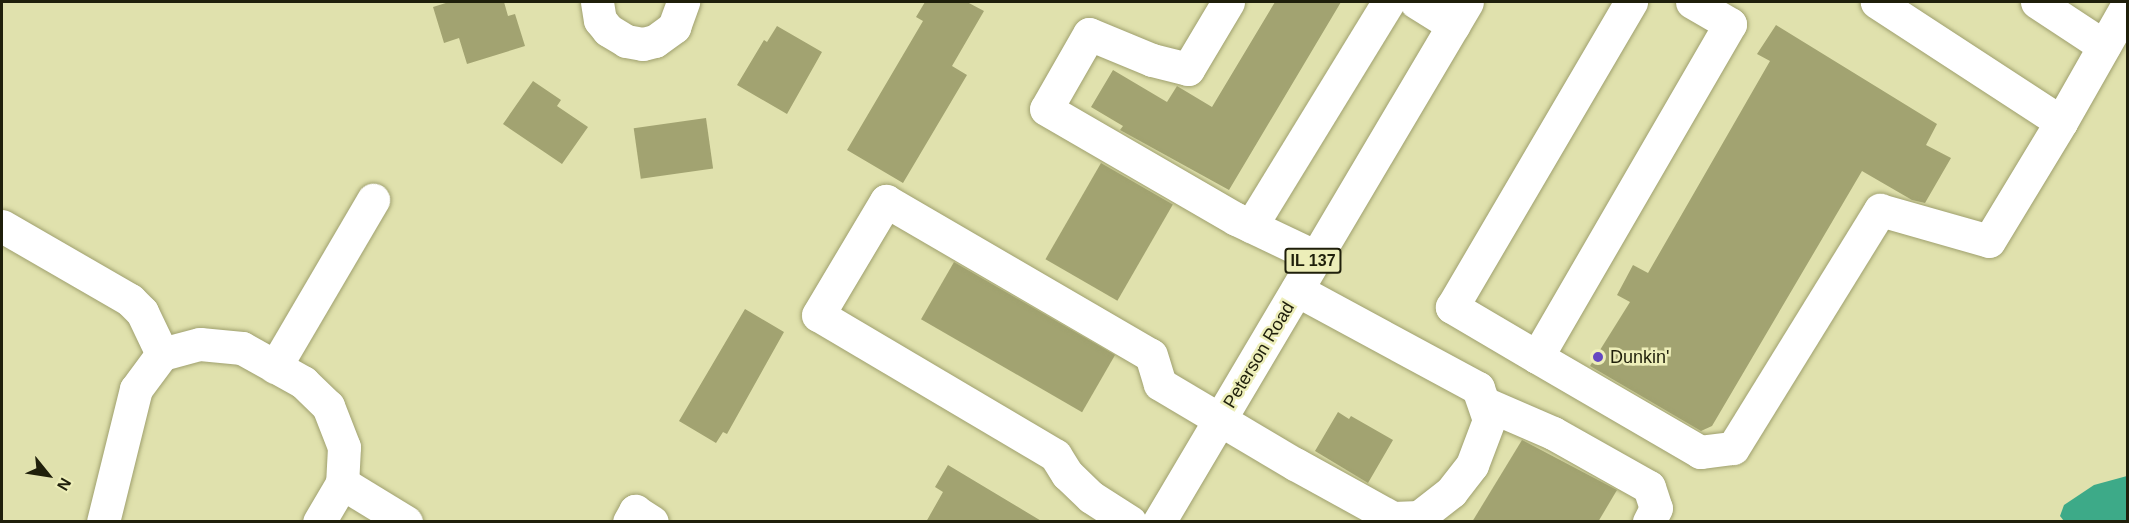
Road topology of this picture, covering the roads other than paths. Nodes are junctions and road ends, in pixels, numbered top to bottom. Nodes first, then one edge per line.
1 (597, 2) edge
2 (683, 2) edge
3 (1228, 2) edge
4 (1388, 2) edge
5 (1416, 2) edge
6 (1631, 2) edge
7 (1692, 2) edge
8 (1877, 2) edge
9 (2037, 2) edge
10 (2127, 4) edge
11 (1460, 13) edge
12 (2104, 46) junction
13 (2061, 122) junction
14 (373, 200) dead end
15 (2, 225) edge
16 (1251, 226) junction
17 (1316, 257) junction
18 (1297, 290) junction
19 (162, 354) junction
20 (1537, 357) junction
21 (275, 367) junction
22 (1486, 404) junction
23 (1220, 419) junction
24 (342, 483) junction
25 (1421, 520) edge
26 (103, 522) edge
27 (320, 522) edge
28 (406, 522) edge
29 (629, 522) edge
30 (652, 522) edge
31 (1130, 522) edge
32 (1159, 522) edge
33 (1649, 522) edge

1 - 2 street
3 - 16 street
4 - 16 street
5 - 11 street
6 - 20 street
7 - 20 street
8 - 13 street
9 - 12 street
10 - 12 street
11 - 17 street, Peterson Road / IL 137
12 - 13 street
13 - 20 street
14 - 21 street
15 - 19 street
16 - 17 street
17 - 18 street, Peterson Road / IL 137
18 - 22 street
18 - 23 street, Peterson Road / IL 137
19 - 21 street
19 - 26 street
21 - 24 street
22 - 25 street
22 - 33 street
23 - 25 street
23 - 31 street
23 - 32 street, Peterson Road / IL 137
24 - 27 street
24 - 28 street
29 - 30 street

